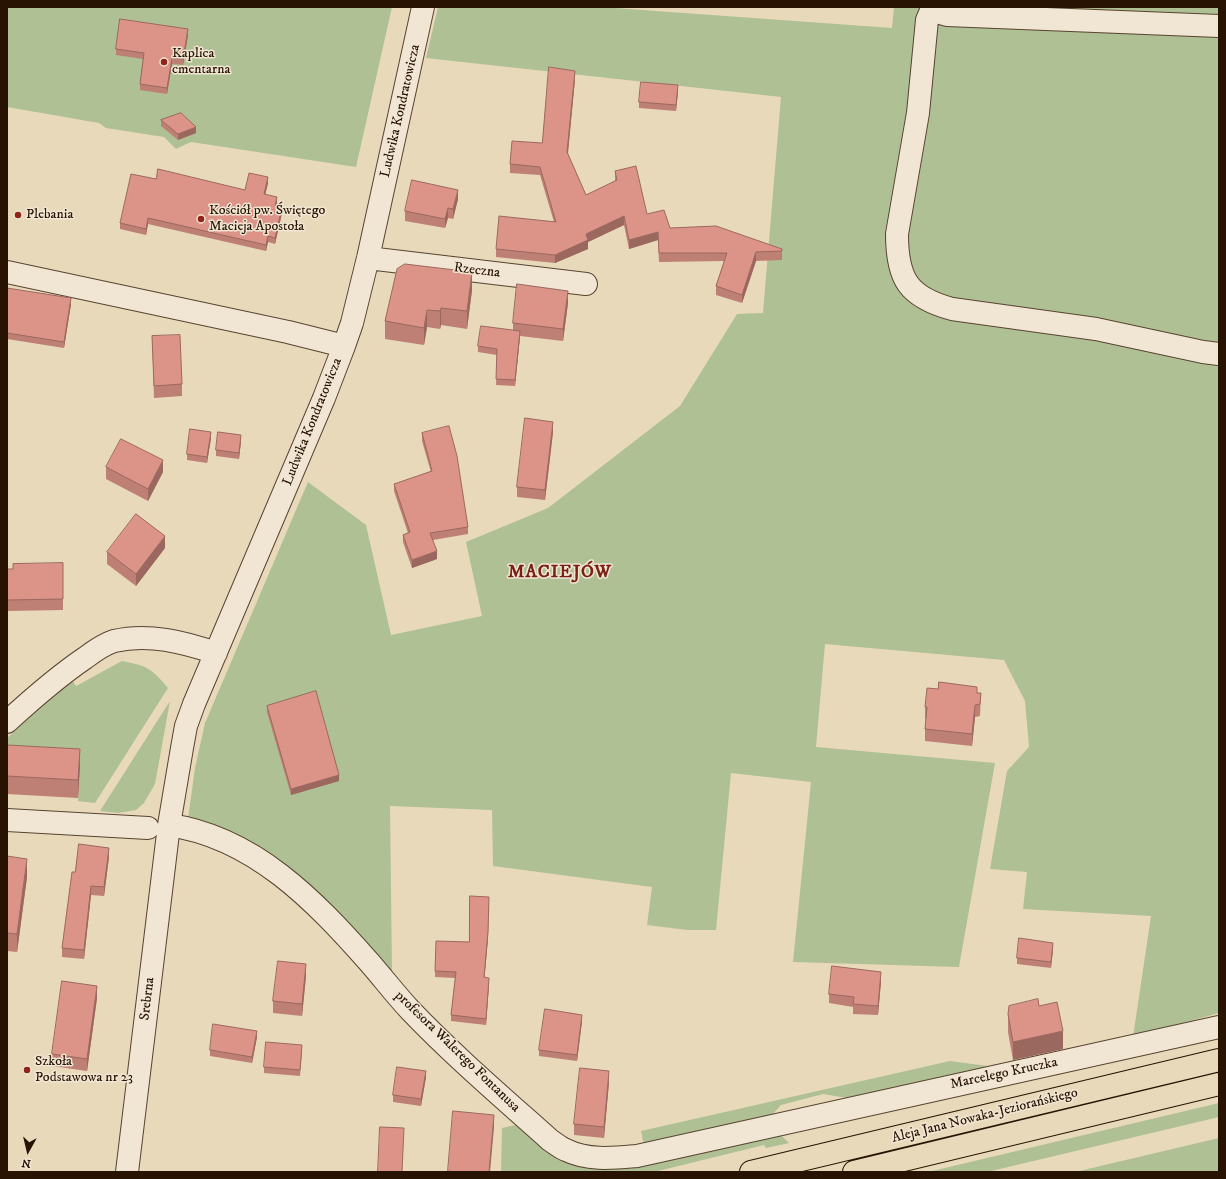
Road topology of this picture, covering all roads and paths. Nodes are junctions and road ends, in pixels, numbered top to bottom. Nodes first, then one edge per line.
1 (424, 7) edge
2 (933, 8) edge
3 (1219, 26) edge
4 (368, 258) junction
5 (7, 272) edge
6 (586, 284) dead end
7 (344, 346) junction
8 (1219, 354) edge
9 (216, 653) junction
10 (7, 722) edge
11 (7, 820) edge
12 (158, 827) junction
13 (1219, 1027) edge
14 (1219, 1060) edge
15 (1219, 1084) edge
16 (789, 1122) joint
17 (127, 1172) edge
18 (751, 1172) edge
19 (854, 1172) edge

1 - 4 street, Ludwika Kondratowicza
2 - 3 street
2 - 8 street
4 - 6 street, Rzeczna
4 - 7 street, Ludwika Kondratowicza
5 - 7 street
7 - 9 street, Ludwika Kondratowicza
9 - 10 street
9 - 12 street, Ludwika Kondratowicza
11 - 12 street, profesora Walerego Fontanusa
12 - 16 street, profesora Walerego Fontanusa
12 - 17 street, Srebrna
13 - 16 street, Marcelego Kruczka
14 - 18 main road, Aleja Jana Nowaka-Jeziorańskiego
15 - 19 main road, Aleja Jana Nowaka-Jeziorańskiego

